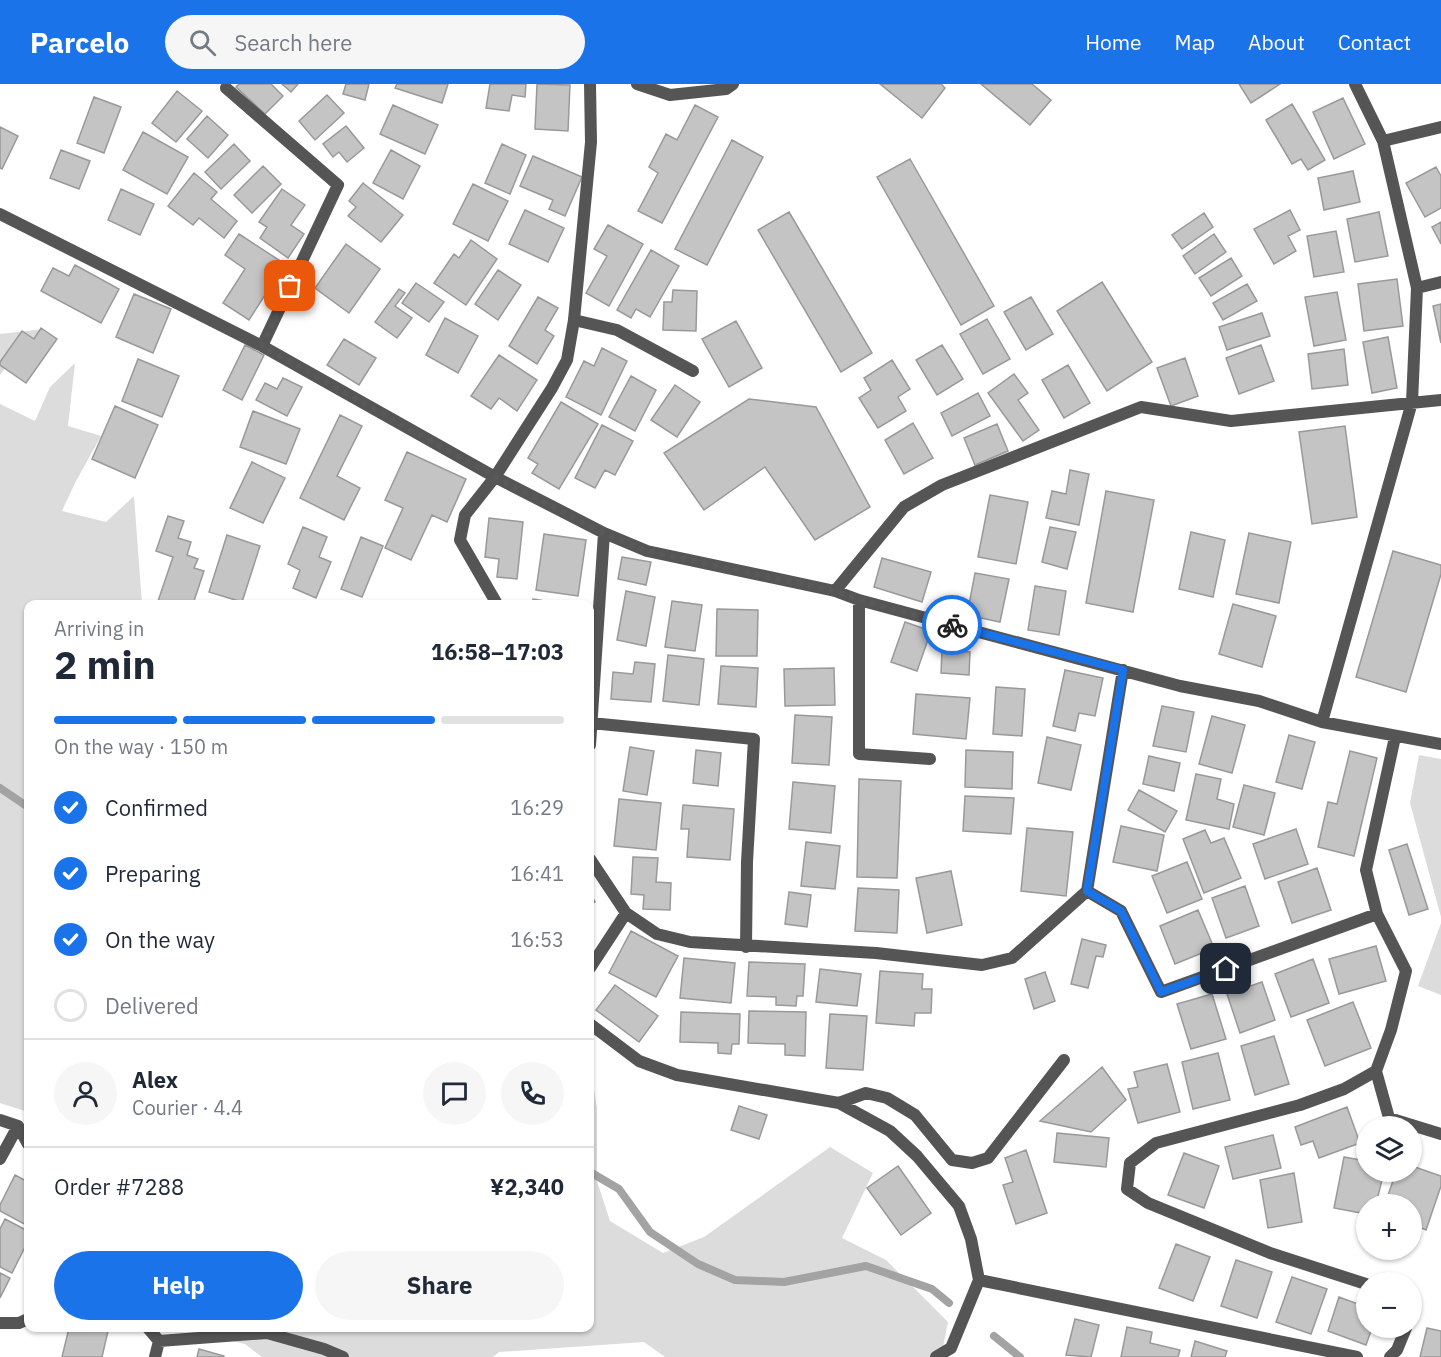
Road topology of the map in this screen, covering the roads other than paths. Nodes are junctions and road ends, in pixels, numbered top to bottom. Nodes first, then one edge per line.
1 (590, 84) edge
2 (637, 84) edge
3 (733, 84) edge
4 (1355, 84) edge
5 (226, 88) dead end
6 (699, 88) edge
7 (1441, 127) edge
8 (1383, 141) junction
9 (0, 214) edge
10 (1441, 282) edge
11 (1417, 288) junction
12 (574, 320) junction
13 (262, 346) junction
14 (693, 371) dead end
15 (1441, 400) edge
16 (1413, 402) junction
17 (495, 477) junction
18 (604, 533) junction
19 (835, 591) junction
20 (495, 600) edge
21 (860, 600) junction
22 (1123, 670) junction
23 (594, 679) edge
24 (1322, 722) junction
25 (594, 723) edge
26 (1395, 737) junction
27 (1441, 744) edge
28 (930, 759) dead end
29 (594, 865) edge
30 (1087, 891) junction
31 (626, 914) junction
32 (1377, 914) junction
33 (746, 947) junction
34 (594, 962) edge
35 (594, 1027) edge
36 (1064, 1060) dead end
37 (1376, 1071) junction
38 (839, 1103) junction
39 (0, 1120) edge
40 (18, 1126) junction
41 (1441, 1134) edge
42 (24, 1137) edge
43 (0, 1159) edge
44 (979, 1280) junction
45 (1356, 1281) edge
46 (24, 1320) edge
47 (0, 1323) edge
48 (151, 1332) edge
49 (1402, 1338) edge
50 (159, 1341) junction
51 (155, 1357) edge
52 (343, 1357) edge
53 (936, 1357) edge
54 (1357, 1357) edge
55 (1390, 1357) edge

1 - 12 street
2 - 6 street
3 - 6 street
4 - 8 street
5 - 13 street
7 - 8 street
8 - 11 street
9 - 13 street
10 - 11 street
11 - 16 street
12 - 14 street
12 - 17 street
13 - 17 street
15 - 16 street
16 - 19 street
16 - 24 street
17 - 18 street
17 - 20 street
18 - 19 street
18 - 23 street
19 - 21 street
21 - 22 street
21 - 28 street
22 - 24 street
22 - 30 street
24 - 26 street
25 - 33 street
26 - 27 street
26 - 32 street
29 - 31 street
30 - 32 street
30 - 33 street
31 - 33 street
31 - 34 street
32 - 37 street
35 - 38 street
36 - 38 street
37 - 41 street
37 - 45 street
38 - 44 street
39 - 40 street
40 - 42 street
40 - 43 street
44 - 53 street
44 - 54 street
46 - 47 street
48 - 50 street
49 - 55 street
50 - 51 street
50 - 52 street

